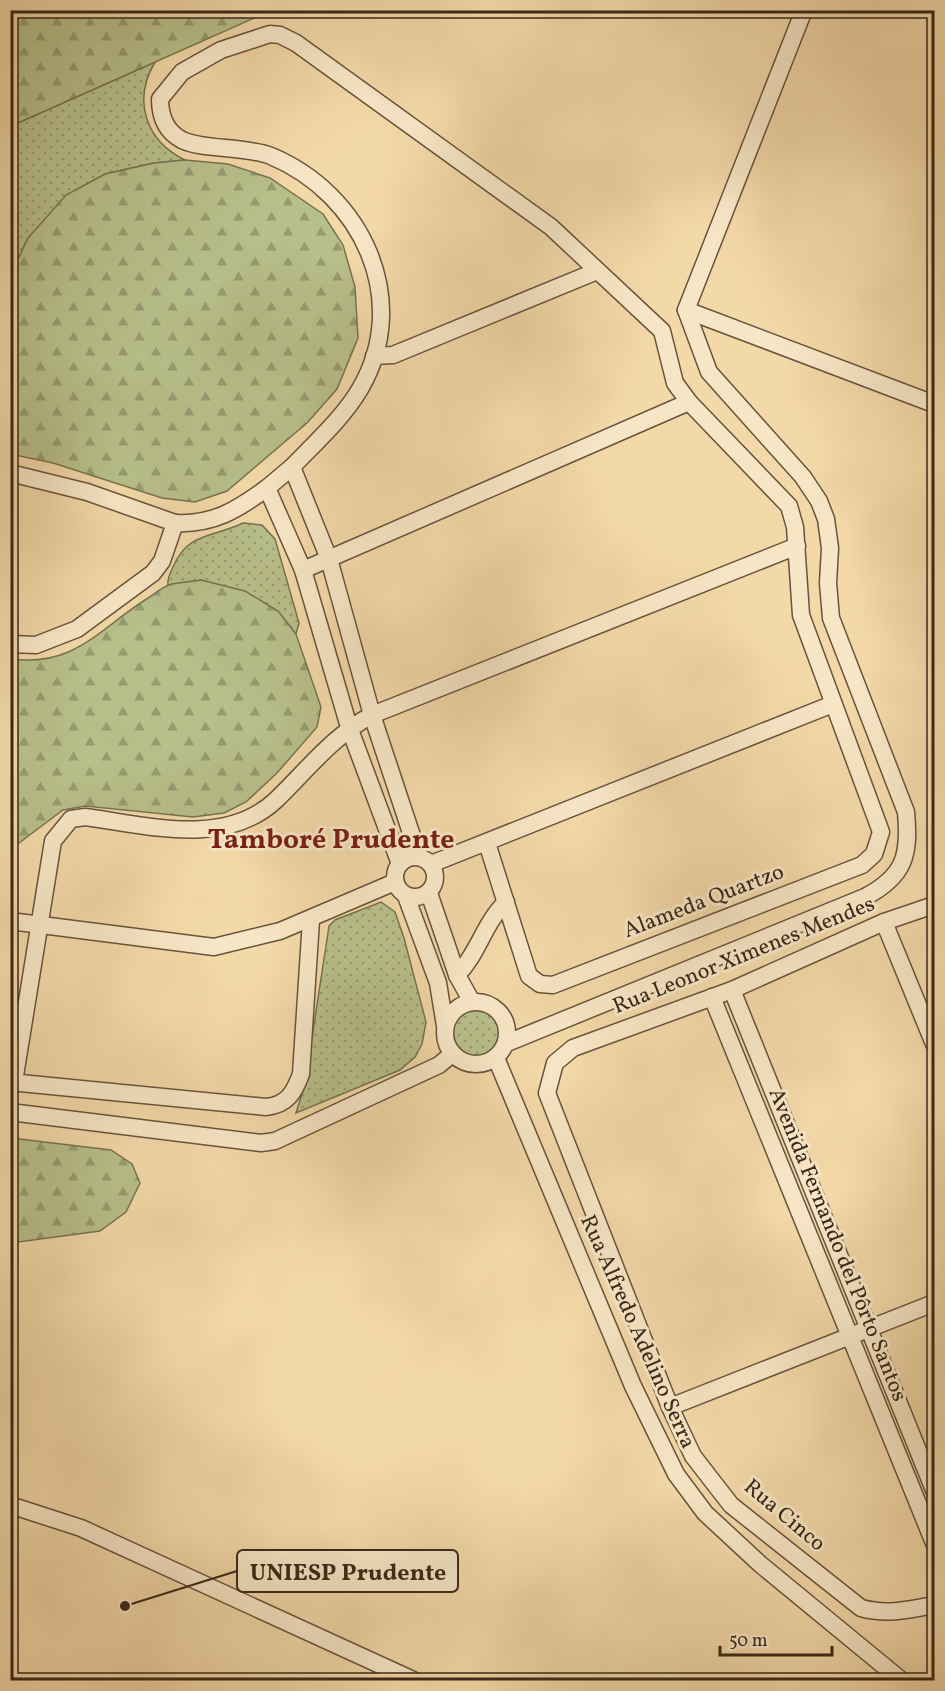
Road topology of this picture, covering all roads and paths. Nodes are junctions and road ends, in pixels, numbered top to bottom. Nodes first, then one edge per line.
1 (804, 10) edge
2 (597, 271) junction
3 (686, 310) junction
4 (374, 356) junction
5 (689, 402) junction
6 (934, 404) edge
7 (292, 467) junction
8 (10, 473) edge
9 (267, 488) junction
10 (175, 523) junction
11 (797, 546) junction
12 (329, 559) junction
13 (303, 570) junction
14 (10, 644) edge
15 (833, 704) junction
16 (372, 715) junction
17 (349, 727) junction
18 (487, 843) junction
19 (425, 860) junction
20 (400, 864) junction
21 (395, 882) junction
22 (429, 892) junction
23 (406, 896) junction
24 (506, 902) junction
25 (934, 905) edge
26 (311, 920) junction
27 (10, 921) edge
28 (884, 922) junction
29 (40, 925) junction
30 (456, 975) junction
31 (732, 990) junction
32 (712, 997) junction
33 (472, 1002) junction
34 (445, 1026) junction
35 (507, 1043) junction
36 (934, 1044) edge
37 (452, 1054) junction
38 (496, 1058) junction
39 (549, 1077) joint
40 (12, 1082) edge
41 (10, 1112) edge
42 (934, 1303) edge
43 (870, 1329) junction
44 (851, 1337) junction
45 (670, 1407) junction
46 (934, 1490) edge
47 (10, 1505) edge
48 (934, 1543) edge
49 (934, 1605) edge
50 (412, 1680) edge
51 (901, 1680) edge

1 - 3 street
2 - 4 street
2 - 4 street
2 - 5 street
3 - 6 street
3 - 35 street
4 - 7 street
5 - 11 street
5 - 12 street
7 - 9 street
7 - 12 street
8 - 10 street
9 - 10 street
9 - 13 street
10 - 14 street
11 - 15 street
11 - 16 street
12 - 13 street
12 - 16 street
13 - 17 street
15 - 18 street
15 - 24 street, Alameda Quartzo
16 - 17 street
16 - 19 street
17 - 20 street
17 - 29 street
18 - 19 street
18 - 24 street, Alameda Quartzo
19 - 20 street
19 - 22 street
20 - 21 street
21 - 23 street
21 - 26 street
22 - 23 street
22 - 30 street
23 - 34 street
24 - 30 street
25 - 28 street, Rua Leonor Ximenes Mendes
26 - 29 street
26 - 40 street
27 - 29 street
28 - 31 street, Rua Leonor Ximenes Mendes
28 - 36 street
29 - 40 street
30 - 33 street
31 - 32 street, Rua Leonor Ximenes Mendes
31 - 43 street, Avenida Fernando del Pôrto Santos
32 - 39 street, Rua Leonor Ximenes Mendes
32 - 44 street, Avenida Fernando del Pôrto Santos
33 - 34 street
33 - 35 street
34 - 37 street
35 - 38 street
37 - 38 street
37 - 41 street
38 - 51 street, Rua Alfredo Adelino Serra
39 - 45 street, Rua Cinco
42 - 43 street
43 - 44 street
43 - 46 street, Avenida Fernando del Pôrto Santos
44 - 45 street
44 - 48 street, Avenida Fernando del Pôrto Santos
45 - 49 street, Rua Cinco
47 - 50 street

